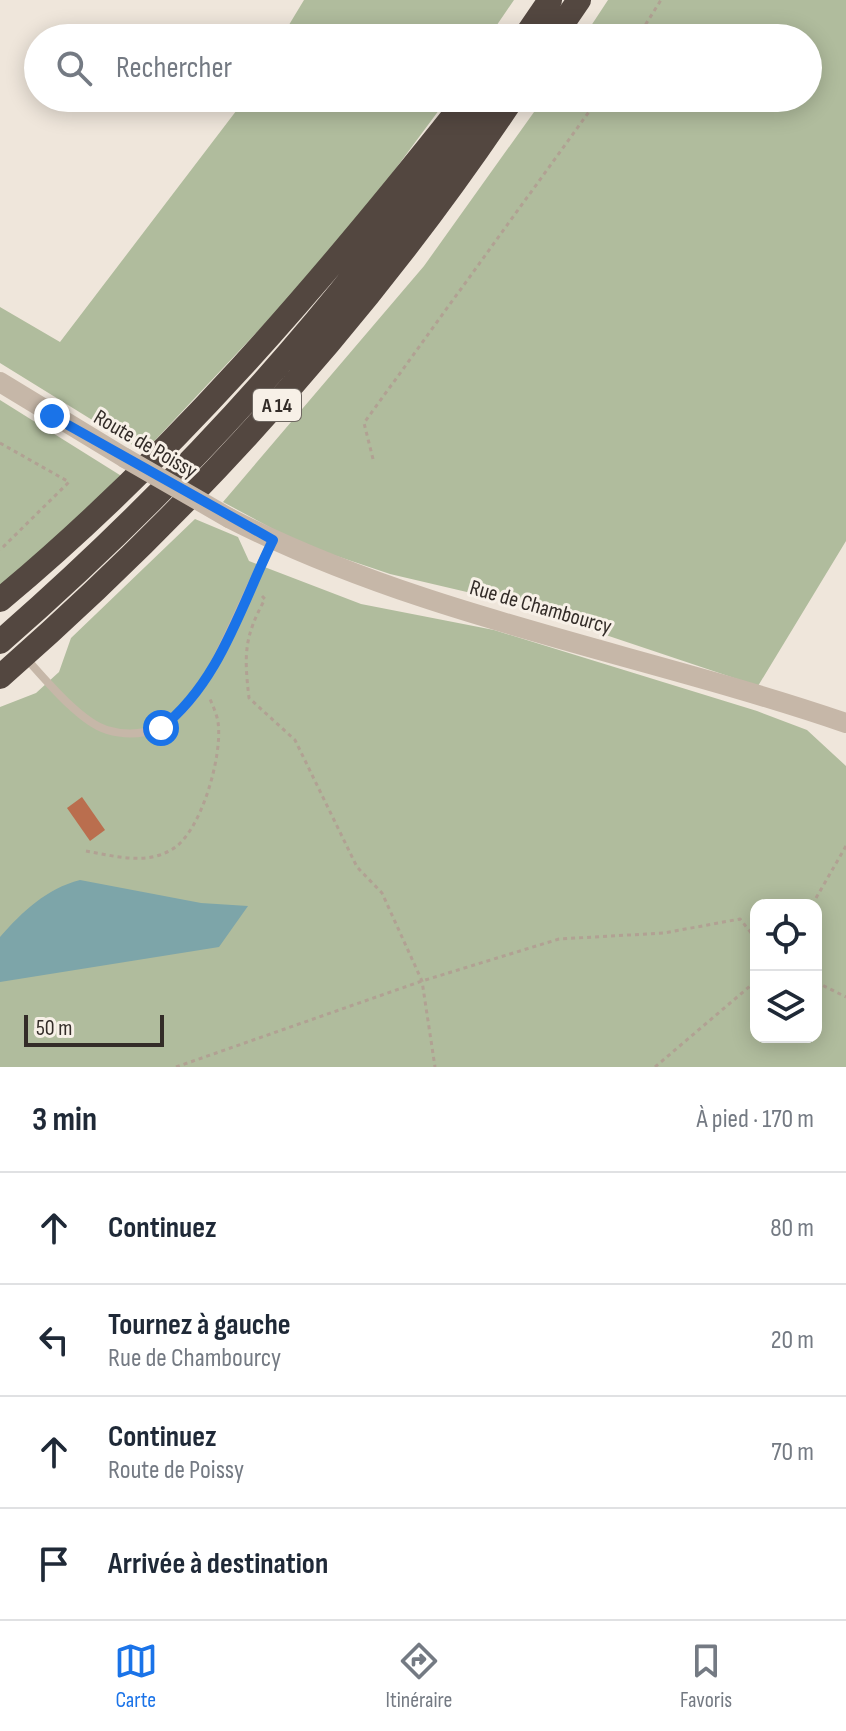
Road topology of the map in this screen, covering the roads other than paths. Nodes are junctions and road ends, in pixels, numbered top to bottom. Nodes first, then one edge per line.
1 (550, 0) edge
2 (579, 0) edge
3 (534, 24) edge
4 (563, 24) edge
5 (460, 112) edge
6 (474, 112) edge
7 (503, 112) edge
8 (0, 382) edge
9 (229, 518) joint
10 (273, 540) junction
11 (0, 600) edge
12 (0, 642) edge
13 (23, 656) junction
14 (0, 677) edge
15 (846, 723) edge

1 - 3 highway
2 - 4 highway
5 - 11 highway
6 - 12 highway, A 14
7 - 13 highway, A 14
8 - 9 street, Route de Poissy, bridge
9 - 10 street, Rue de Chambourcy
10 - 13 lane
10 - 15 street, Rue de Chambourcy
13 - 14 highway, A 14

